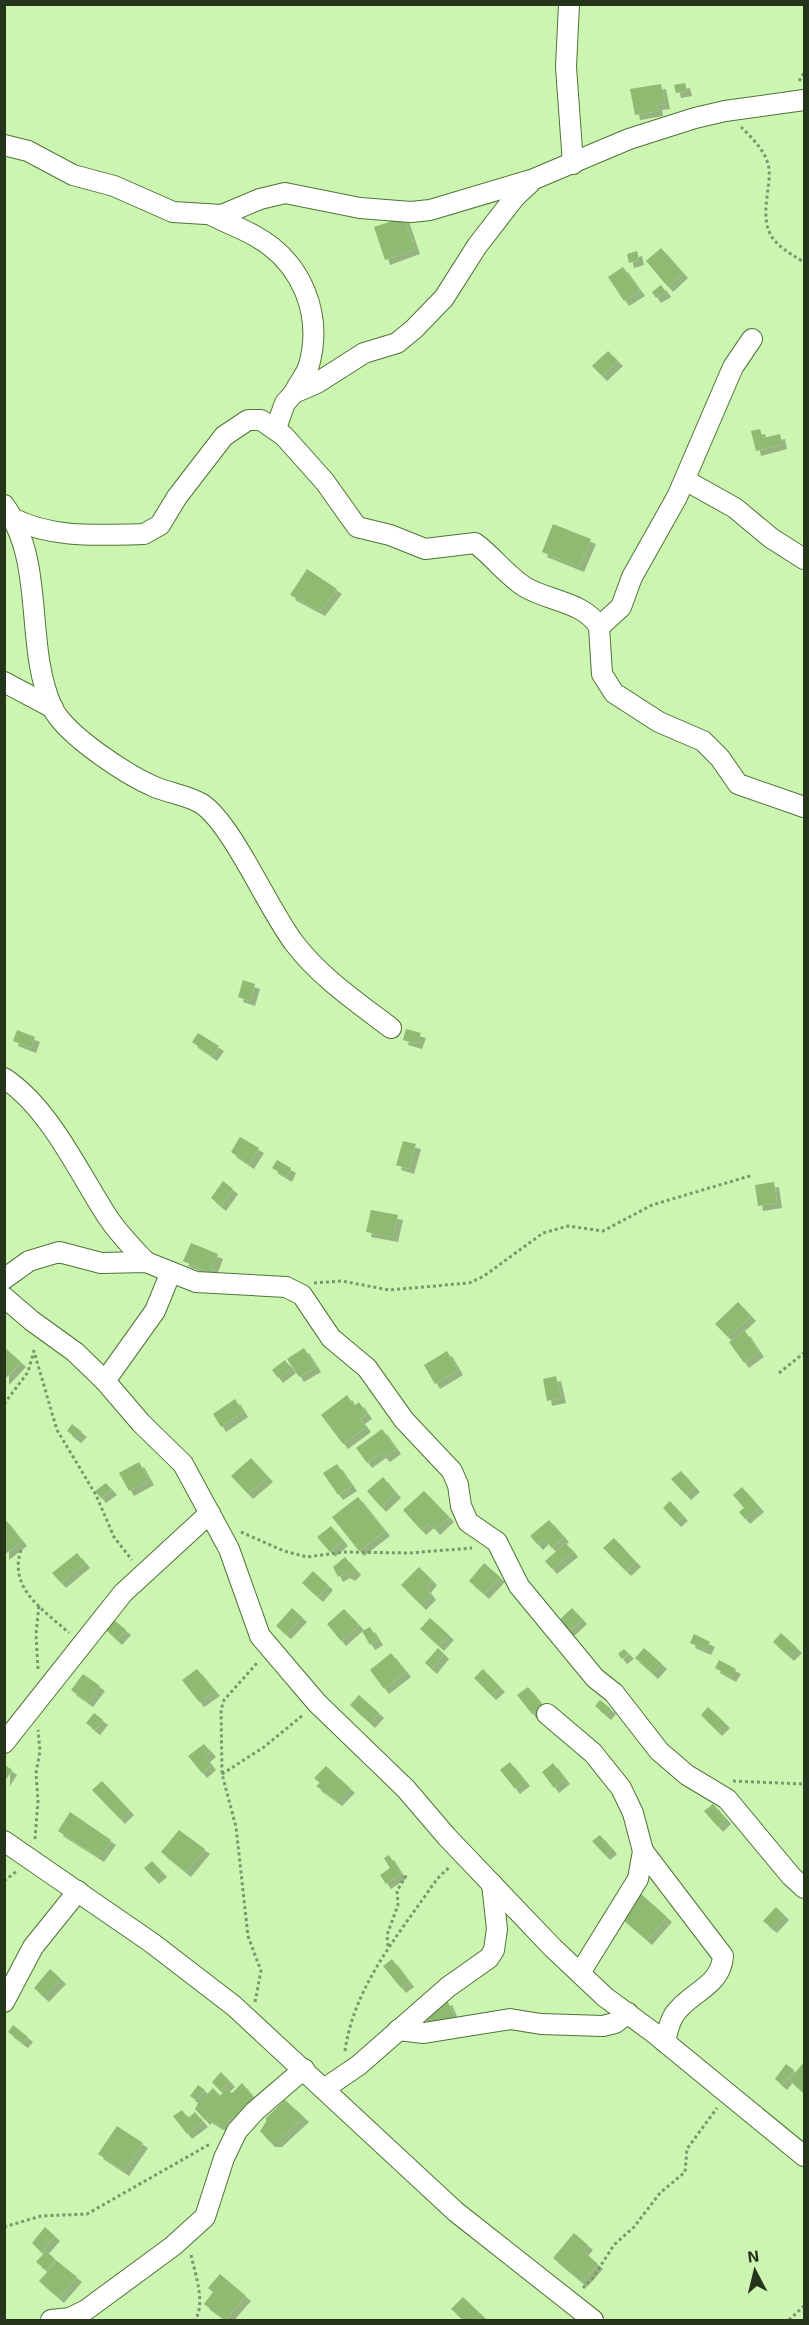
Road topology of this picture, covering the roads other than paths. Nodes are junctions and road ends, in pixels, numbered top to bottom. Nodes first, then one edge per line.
1 (569, 4) edge
2 (804, 100) edge
3 (4, 145) edge
4 (573, 164) junction
5 (534, 179) junction
6 (213, 216) junction
7 (752, 339) dead end
8 (294, 393) junction
9 (276, 428) junction
10 (685, 480) junction
11 (8, 512) edge
12 (804, 559) edge
13 (599, 627) junction
14 (4, 682) edge
15 (52, 708) junction
16 (804, 807) edge
17 (391, 1028) dead end
18 (4, 1078) edge
19 (146, 1262) junction
20 (171, 1272) junction
21 (4, 1279) edge
22 (4, 1297) edge
23 (105, 1381) junction
24 (213, 1520) junction
25 (547, 1714) dead end
26 (4, 1743) edge
27 (4, 1841) edge
28 (643, 1851) junction
29 (492, 1884) junction
30 (804, 1888) edge
31 (78, 1891) junction
32 (580, 1973) junction
33 (4, 2002) edge
34 (628, 2013) junction
35 (398, 2030) junction
36 (665, 2042) junction
37 (304, 2070) junction
38 (324, 2089) junction
39 (804, 2156) edge
40 (51, 2320) edge
41 (593, 2320) edge

1 - 4 street
2 - 4 street
3 - 6 street
4 - 5 street
5 - 6 street
5 - 8 street
6 - 8 street
7 - 10 street
8 - 9 street
9 - 11 street
9 - 13 street
10 - 12 street
10 - 13 street
11 - 15 street
13 - 16 street
14 - 15 street
15 - 17 street
18 - 19 street
19 - 20 street
19 - 21 street
20 - 23 street
20 - 30 street
22 - 23 street
23 - 24 street
24 - 26 street
24 - 29 street
25 - 28 street
27 - 31 street
28 - 32 street
28 - 36 street
29 - 32 street
29 - 35 street
31 - 33 street
31 - 37 street
32 - 34 street
34 - 35 street
34 - 36 street
35 - 38 street
36 - 39 street
37 - 38 street
37 - 40 street
38 - 41 street

